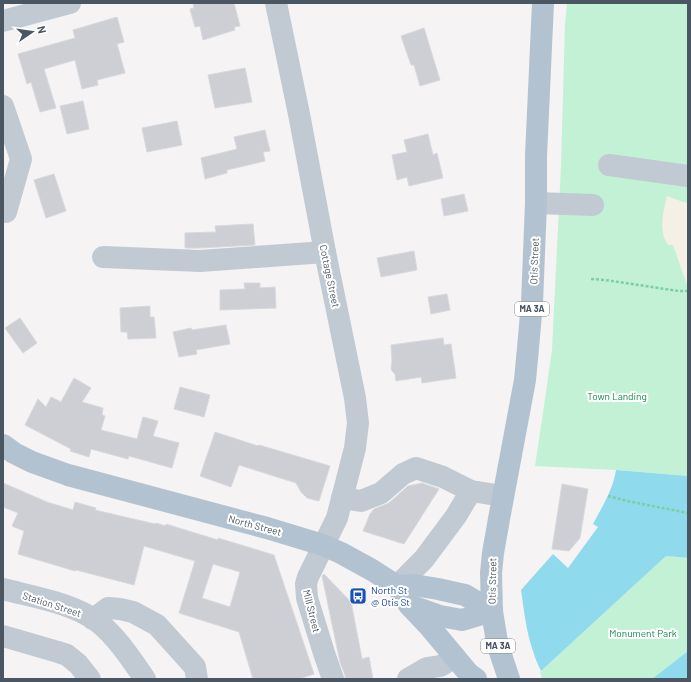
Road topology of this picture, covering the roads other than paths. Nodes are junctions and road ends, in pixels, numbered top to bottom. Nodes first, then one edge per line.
1 (70, 3) edge
2 (276, 3) edge
3 (543, 3) edge
4 (3, 21) edge
5 (3, 106) edge
6 (609, 165) dead end
7 (688, 176) edge
8 (536, 203) junction
9 (593, 205) dead end
10 (6, 212) dead end
11 (325, 252) junction
12 (103, 257) dead end
13 (3, 446) edge
14 (470, 491) junction
15 (503, 496) junction
16 (342, 498) junction
17 (323, 545) junction
18 (397, 586) junction
19 (3, 589) edge
20 (409, 606) junction
21 (492, 611) junction
22 (93, 619) junction
23 (3, 636) edge
24 (454, 656) junction
25 (90, 679) edge
26 (144, 679) edge
27 (198, 679) edge
28 (333, 679) edge
29 (408, 679) edge
30 (476, 679) edge
31 (509, 679) edge

1 - 4 street
2 - 11 street, Cottage Street
3 - 8 main road, Otis Street / MA 3A
5 - 10 street
6 - 7 street
8 - 9 street
8 - 15 main road, Otis Street / MA 3A
11 - 12 street
11 - 16 street, Cottage Street
13 - 17 main road, North Street
14 - 15 street
14 - 16 street
14 - 18 street
15 - 21 main road, Otis Street / MA 3A
16 - 17 street, Cottage Street
17 - 18 main road, North Street
17 - 28 street, Mill Street
18 - 20 main road, North Street
18 - 21 main road
19 - 22 street, Station Street
20 - 21 main road
20 - 24 main road, North Street
21 - 31 main road, MA 3A
22 - 26 street, Station Street
22 - 27 street
23 - 25 street
24 - 29 street
24 - 30 main road, North Street

